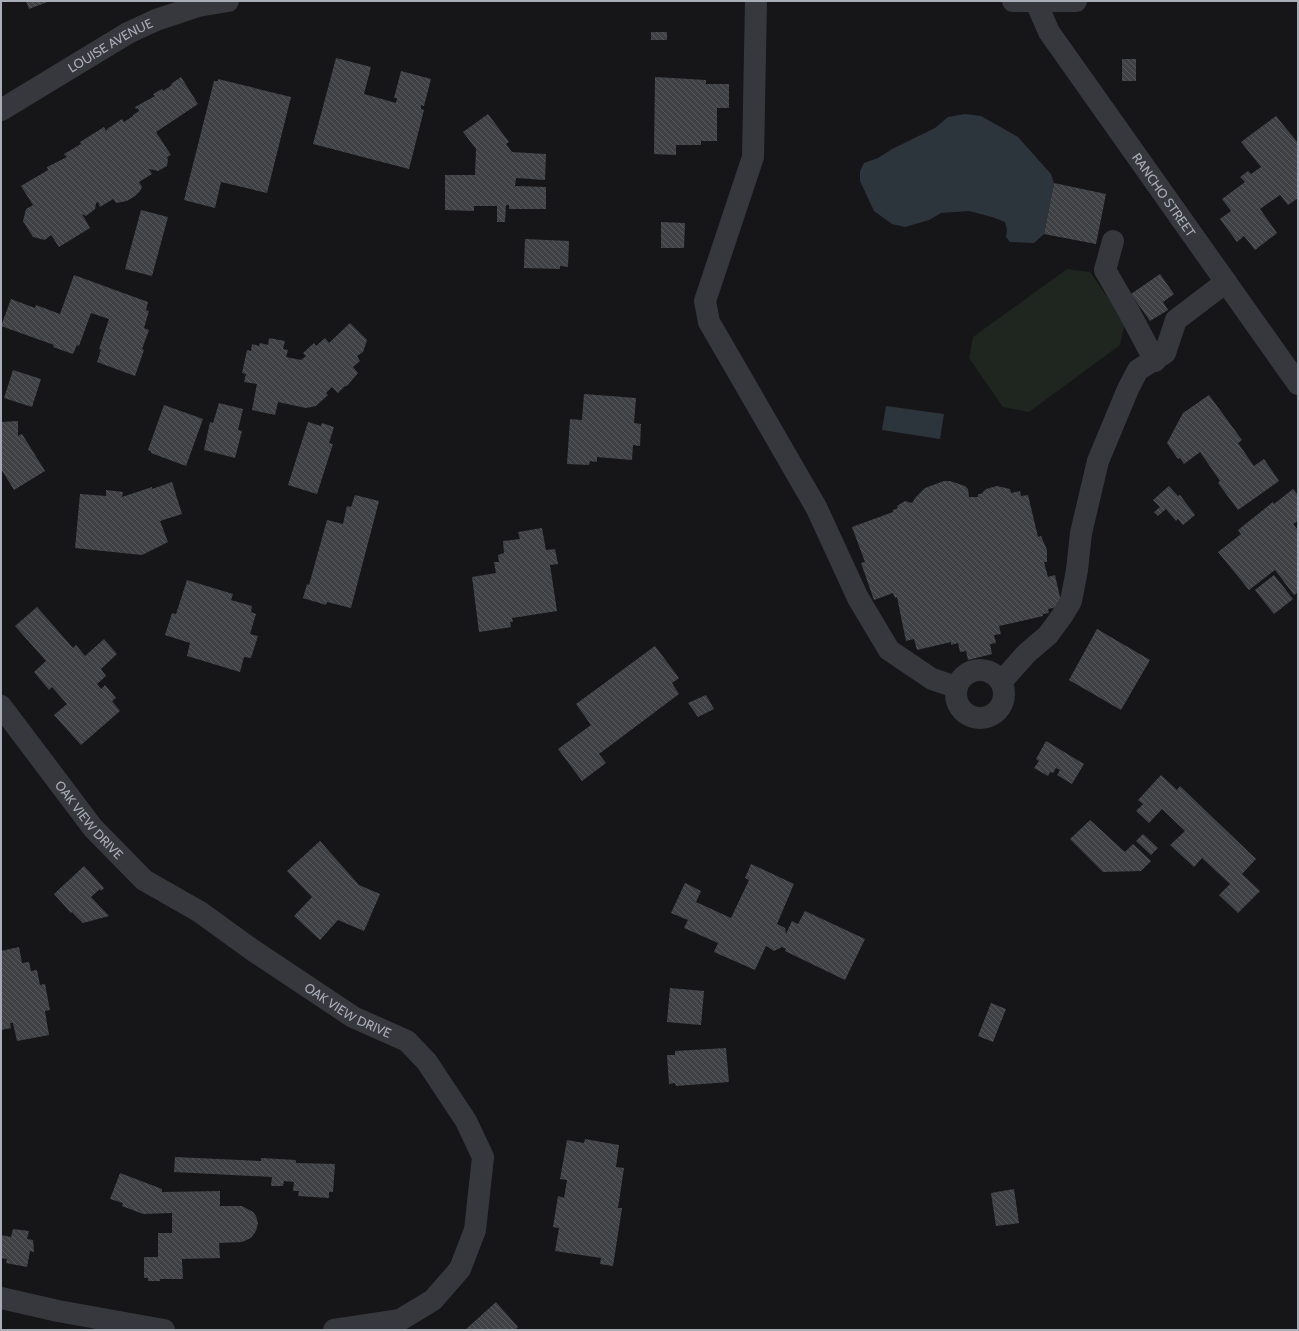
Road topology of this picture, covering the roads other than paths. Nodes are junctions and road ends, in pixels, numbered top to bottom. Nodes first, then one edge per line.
1 (228, 1) edge
2 (756, 1) edge
3 (1013, 1) edge
4 (1076, 1) edge
5 (1036, 2) edge
6 (1, 110) edge
7 (1113, 241) dead end
8 (1226, 282) junction
9 (1155, 361) junction
10 (1298, 384) edge
11 (1001, 682) junction
12 (956, 687) junction
13 (1, 706) edge
14 (1, 1298) edge
15 (164, 1330) edge
16 (334, 1330) edge

1 - 6 street, LOUISE AVENUE
2 - 12 street
3 - 5 street
4 - 5 street
5 - 8 street, RANCHO STREET
7 - 9 street
8 - 9 street
8 - 10 street, RANCHO STREET
9 - 11 street
11 - 12 street
11 - 12 street
13 - 16 street, OAK VIEW DRIVE
14 - 15 street

